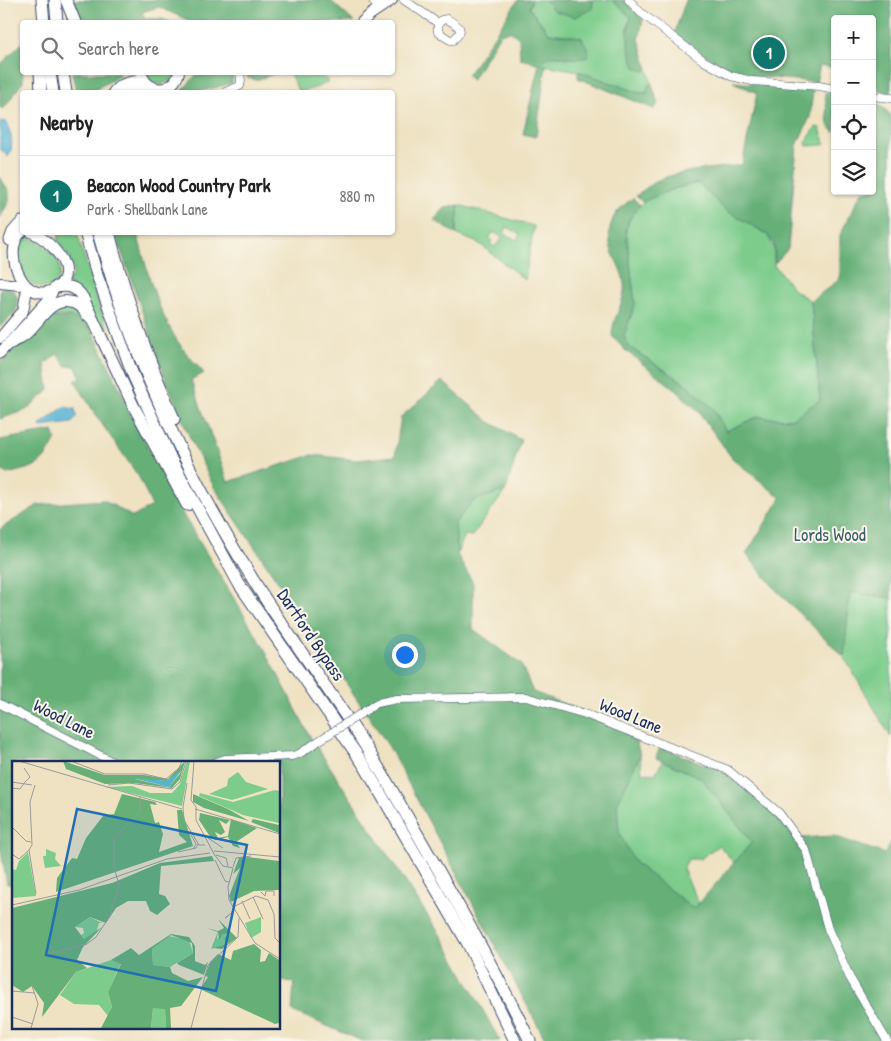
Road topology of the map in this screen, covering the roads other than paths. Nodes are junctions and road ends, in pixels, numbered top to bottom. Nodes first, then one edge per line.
1 (36, 0) edge
2 (42, 0) edge
3 (54, 0) edge
4 (66, 0) edge
5 (392, 0) edge
6 (404, 0) edge
7 (629, 0) edge
8 (376, 4) edge
9 (37, 20) edge
10 (44, 20) edge
11 (57, 20) edge
12 (74, 20) edge
13 (364, 20) edge
14 (438, 23) dead end
15 (40, 75) edge
16 (50, 75) edge
17 (63, 75) edge
18 (142, 75) edge
19 (240, 75) edge
20 (180, 76) edge
21 (831, 88) edge
22 (148, 89) edge
23 (41, 90) edge
24 (53, 90) edge
25 (66, 90) edge
26 (123, 90) edge
27 (170, 90) edge
28 (230, 90) edge
29 (876, 96) edge
30 (891, 98) edge
31 (20, 224) edge
32 (20, 233) edge
33 (37, 235) edge
34 (51, 235) edge
35 (86, 235) edge
36 (99, 235) edge
37 (110, 235) edge
38 (10, 240) junction
39 (51, 247) junction
40 (3, 254) dead end
41 (6, 270) dead end
42 (0, 283) edge
43 (27, 289) junction
44 (54, 289) junction
45 (93, 320) junction
46 (5, 340) edge
47 (0, 353) edge
48 (224, 532) junction
49 (239, 584) junction
50 (0, 704) edge
51 (111, 761) edge
52 (219, 761) edge
53 (515, 1041) edge
54 (530, 1041) edge
55 (887, 1041) edge

1 - 9 highway
2 - 10 highway
3 - 11 highway
4 - 12 highway
5 - 8 main road
6 - 14 street
7 - 21 street
8 - 13 main road
15 - 23 highway
16 - 24 highway
17 - 25 highway
18 - 22 main road
19 - 28 street
20 - 22 main road
20 - 27 main road
22 - 26 highway
29 - 30 street
31 - 38 highway
32 - 38 main road
33 - 39 main road
34 - 39 main road
35 - 49 highway, Dartford Bypass
36 - 48 highway, Dartford Bypass
37 - 48 highway
38 - 40 main road
39 - 44 main road
41 - 43 main road
42 - 43 main road
43 - 44 main road
43 - 46 main road
44 - 45 highway
44 - 46 main road
45 - 46 highway
45 - 49 highway
46 - 47 main road
48 - 54 highway, Dartford Bypass
49 - 53 highway, Dartford Bypass
50 - 51 street, Wood Lane
52 - 55 street, Wood Lane, bridge

